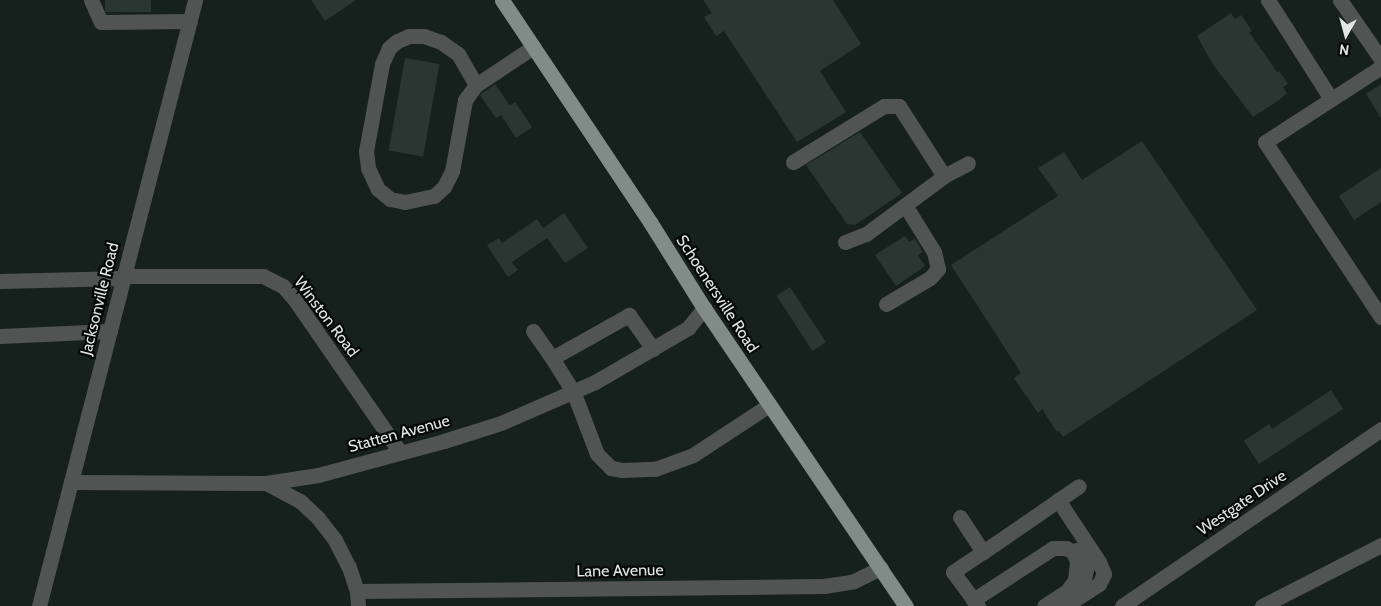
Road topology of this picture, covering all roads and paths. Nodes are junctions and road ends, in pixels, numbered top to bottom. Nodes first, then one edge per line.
1 (195, 0) edge
2 (502, 0) edge
3 (1268, 0) edge
4 (1340, 0) edge
5 (93, 3) edge
6 (190, 21) junction
7 (533, 47) junction
8 (1381, 59) edge
9 (1381, 67) edge
10 (476, 85) junction
11 (1331, 100) junction
12 (793, 162) dead end
13 (968, 163) dead end
14 (944, 176) junction
15 (905, 205) junction
16 (845, 242) dead end
17 (124, 277) junction
18 (0, 281) edge
19 (886, 304) dead end
20 (704, 308) junction
21 (1381, 317) edge
22 (110, 331) junction
23 (533, 331) dead end
24 (0, 336) edge
25 (653, 349) junction
26 (552, 358) junction
27 (573, 391) junction
28 (769, 405) junction
29 (1381, 429) edge
30 (400, 452) junction
31 (71, 482) junction
32 (266, 483) junction
33 (1079, 486) dead end
34 (1058, 500) junction
35 (960, 517) dead end
36 (1381, 545) edge
37 (983, 552) junction
38 (880, 568) junction
39 (357, 591) junction
40 (1066, 599) edge
41 (975, 603) edge
42 (39, 606) edge
43 (358, 606) edge
44 (906, 606) edge
45 (1044, 606) edge
46 (1122, 606) edge
47 (1262, 606) edge

1 - 6 street, Jacksonville Road
2 - 7 main road, Schoenersville Road
3 - 11 street
4 - 8 street
5 - 6 street
6 - 17 street, Jacksonville Road
7 - 10 street
7 - 20 main road, Schoenersville Road
9 - 11 street
10 - 10 street
11 - 21 street
12 - 14 street
13 - 14 street
14 - 15 street
15 - 16 street
15 - 19 street
17 - 18 street, Winston Road
17 - 22 street, Jacksonville Road
17 - 30 street, Winston Road
20 - 25 street, Statten Avenue
20 - 28 main road, Schoenersville Road
22 - 24 street
22 - 31 street, Jacksonville Road
23 - 26 street
25 - 26 street
25 - 27 street, Statten Avenue
26 - 27 street
27 - 28 street
27 - 30 street, Statten Avenue
28 - 38 main road, Schoenersville Road
29 - 46 street, Westgate Drive
30 - 32 street, Statten Avenue
31 - 32 street, Statten Avenue
31 - 42 street, Jacksonville Road
32 - 39 street
33 - 34 street
34 - 37 street
34 - 40 street
35 - 37 street
36 - 47 street
37 - 41 street
38 - 39 street, Lane Avenue
38 - 44 main road, Schoenersville Road
39 - 43 street
40 - 41 street
40 - 45 street

